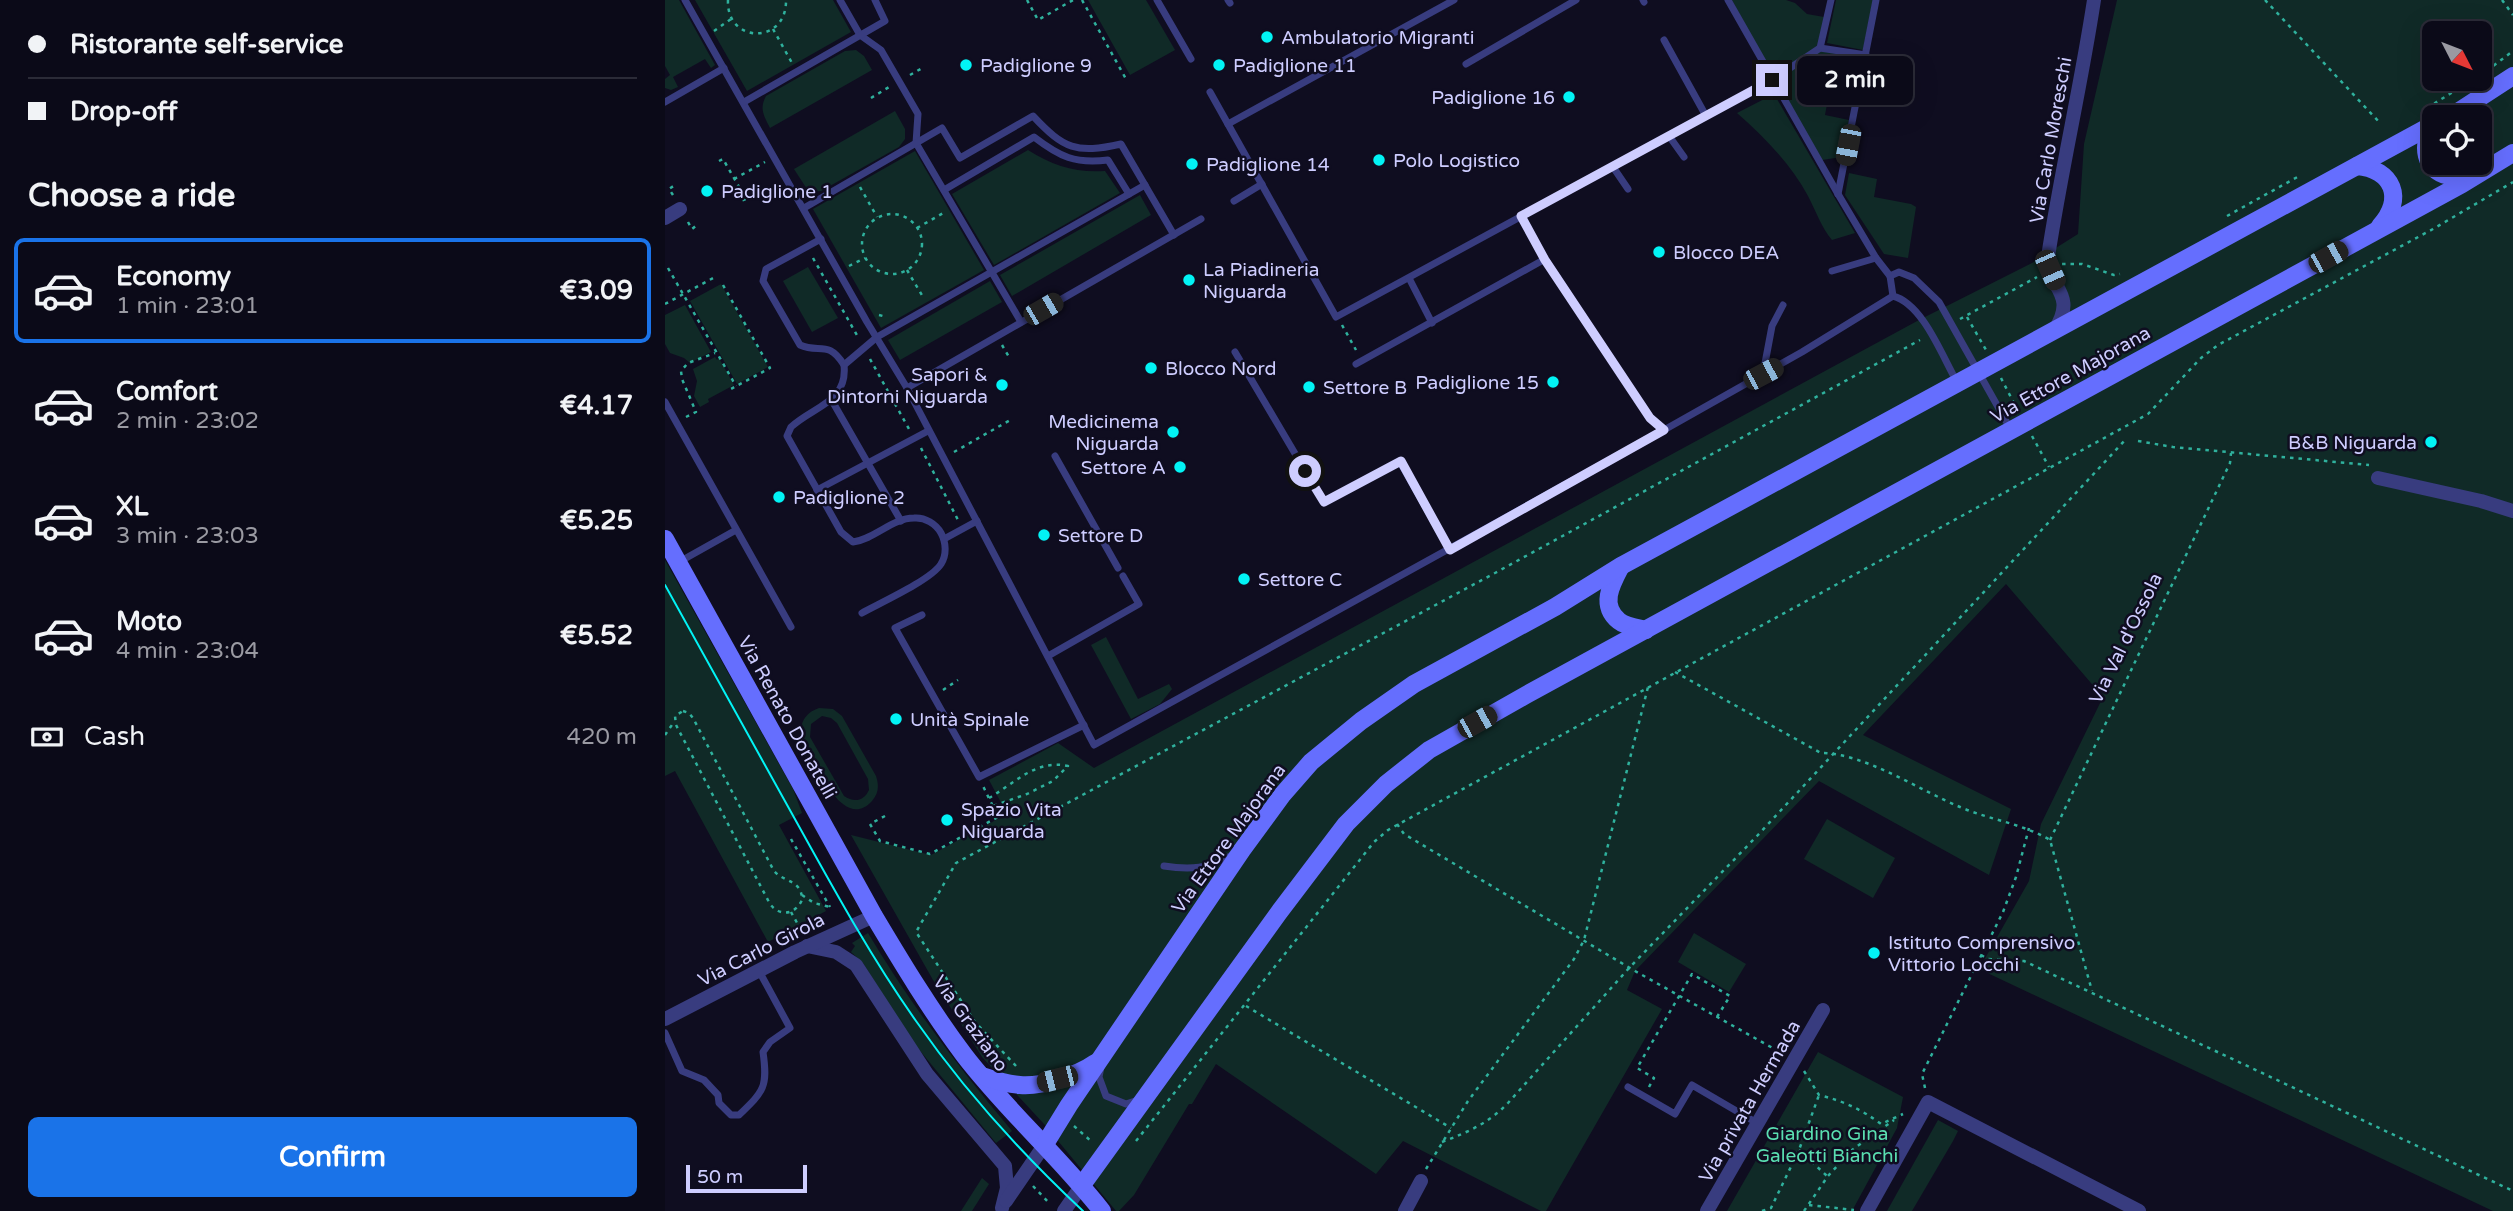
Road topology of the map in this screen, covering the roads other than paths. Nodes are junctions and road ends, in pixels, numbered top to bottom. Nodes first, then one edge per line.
1 (685, 0) edge
2 (840, 0) edge
3 (875, 0) edge
4 (1157, 0) edge
5 (1453, 0) edge
6 (1576, 0) edge
7 (1728, 0) edge
8 (1831, 0) edge
9 (1876, 0) edge
10 (2097, 0) edge
11 (860, 35) junction
12 (1664, 40) dead end
13 (1820, 48) junction
14 (1865, 55) junction
15 (1191, 59) dead end
16 (1466, 64) dead end
17 (724, 68) junction
18 (2513, 76) edge
19 (1772, 80) junction
20 (1210, 92) dead end
21 (665, 102) edge
22 (744, 102) junction
23 (2468, 105) edge
24 (1706, 117) junction
25 (1228, 124) junction
26 (2422, 125) edge
27 (1669, 136) junction
28 (916, 142) junction
29 (2513, 153) edge
30 (1684, 157) dead end
31 (2357, 166) junction
32 (2492, 166) edge
33 (1613, 167) junction
34 (2477, 175) edge
35 (1262, 184) junction
36 (1145, 185) junction
37 (1628, 189) dead end
38 (944, 190) junction
39 (1129, 194) junction
40 (1838, 194) junction
41 (1234, 201) dead end
42 (804, 208) junction
43 (680, 209) dead end
44 (1521, 216) junction
45 (665, 218) edge
46 (1201, 219) dead end
47 (2375, 231) junction
48 (1174, 235) junction
49 (821, 239) junction
50 (1875, 258) junction
51 (1545, 260) junction
52 (1832, 271) dead end
53 (991, 272) junction
54 (1890, 276) junction
55 (1409, 278) junction
56 (2060, 293) junction
57 (1892, 296) junction
58 (1783, 305) dead end
59 (2097, 308) junction
60 (1021, 322) junction
61 (1432, 323) junction
62 (2054, 332) junction
63 (877, 337) junction
64 (1235, 352) dead end
65 (1359, 362) road end
66 (843, 365) junction
67 (1978, 373) junction
68 (1763, 374) junction
69 (1958, 384) junction
70 (907, 388) junction
71 (831, 400) junction
72 (665, 402) edge
73 (2018, 426) junction
74 (1664, 430) junction
75 (928, 431) junction
76 (1055, 456) dead end
77 (1300, 462) dead end
78 (867, 465) junction
79 (1305, 471) dead end
80 (2378, 478) dead end
81 (817, 490) junction
82 (2513, 511) edge
83 (901, 521) junction
84 (977, 521) junction
85 (736, 530) junction
86 (665, 539) edge
87 (944, 539) junction
88 (1450, 550) junction
89 (678, 562) junction
90 (1621, 566) junction
91 (1118, 568) dead end
92 (1123, 576) dead end
93 (862, 613) dead end
94 (922, 615) dead end
95 (791, 627) dead end
96 (1646, 630) junction
97 (1048, 656) junction
98 (1084, 725) junction
99 (1242, 850) junction
100 (1164, 866) dead end
101 (874, 916) junction
102 (807, 946) junction
103 (759, 971) junction
104 (1823, 1010) dead end
105 (666, 1017) edge
106 (665, 1033) edge
107 (1103, 1056) junction
108 (982, 1076) junction
109 (1628, 1087) dead end
110 (1150, 1092) junction
111 (1758, 1124) junction
112 (1045, 1144) junction
113 (1421, 1181) road end
114 (1082, 1185) junction
115 (1065, 1208) edge
116 (1001, 1209) edge
117 (1867, 1210) edge
118 (1102, 1211) edge
119 (1405, 1211) edge
120 (1707, 1211) edge
121 (2139, 1211) edge

1 - 17 lane
2 - 11 lane
3 - 11 lane
4 - 15 lane
5 - 25 lane
6 - 16 lane
7 - 19 lane
8 - 13 lane
9 - 14 lane
10 - 56 street, Via Carlo Moreschi
11 - 22 lane
11 - 28 lane
12 - 24 lane
13 - 14 lane
13 - 19 lane
14 - 40 lane
17 - 21 lane
17 - 22 lane
18 - 23 street
19 - 24 lane
19 - 40 lane
20 - 25 lane
22 - 42 lane
24 - 27 lane
25 - 35 lane
26 - 31 street, Via Ettore Majorana
27 - 30 lane
27 - 33 lane
28 - 36 lane
28 - 38 lane
28 - 42 lane
29 - 32 street, Via Ettore Majorana
31 - 47 street
31 - 59 street, Via Ettore Majorana
33 - 37 lane
33 - 44 lane
34 - 47 street, Via Ettore Majorana
35 - 41 lane
35 - 55 lane
36 - 39 lane
36 - 48 lane
38 - 39 lane
38 - 53 lane
39 - 53 lane
40 - 50 lane
42 - 49 lane
43 - 45 street
44 - 51 lane
44 - 55 lane
46 - 48 lane
47 - 73 street, Via Ettore Majorana
48 - 60 lane
49 - 63 lane
49 - 66 lane
50 - 52 lane
50 - 54 lane
51 - 61 lane
51 - 74 lane
53 - 60 lane
53 - 63 lane
54 - 57 lane
54 - 67 lane
55 - 61 lane
56 - 59 street
56 - 62 street, Via Carlo Moreschi
57 - 68 lane
57 - 69 lane
58 - 68 lane
59 - 62 street, Via Ettore Majorana
60 - 70 lane
61 - 65 lane
62 - 67 street, Via Ettore Majorana
63 - 66 lane
63 - 70 lane
64 - 77 lane
66 - 71 lane
67 - 69 street, Via Ettore Majorana
67 - 73 lane
68 - 74 lane
69 - 90 street, Via Ettore Majorana
70 - 75 lane
71 - 78 lane
71 - 81 lane
72 - 85 lane
73 - 96 street, Via Ettore Majorana
74 - 88 lane
75 - 78 lane
75 - 84 lane
76 - 91 lane
78 - 81 lane
78 - 83 lane
79 - 88 lane
80 - 82 street
81 - 83 lane
83 - 87 lane
84 - 87 lane
84 - 97 lane
85 - 89 lane
85 - 95 lane
86 - 89 street, Via Renato Donatelli
87 - 93 lane
88 - 98 lane
89 - 101 street, Via Renato Donatelli
90 - 96 street
90 - 99 street, Via Ettore Majorana
92 - 97 lane
94 - 98 lane
96 - 110 street, Via Ettore Majorana
97 - 98 lane
99 - 100 lane
99 - 107 street, Via Ettore Majorana
101 - 102 street, Via Carlo Girola
101 - 108 street, Via Graziano
102 - 103 street, Via Carlo Girola
102 - 116 street
103 - 105 street, Via Carlo Girola
103 - 106 lane
104 - 111 street, Via privata Hermada
107 - 108 street
107 - 110 lane
107 - 112 street, Via Ettore Majorana
108 - 112 street, Via Graziano
109 - 111 lane
110 - 114 street, Via Ettore Majorana
111 - 120 street, Via privata Hermada
112 - 114 street, Via Graziano
112 - 116 street, Via Ettore Majorana
113 - 119 street
114 - 115 street, Via Ettore Majorana
114 - 118 street, Via Graziano
117 - 121 street

